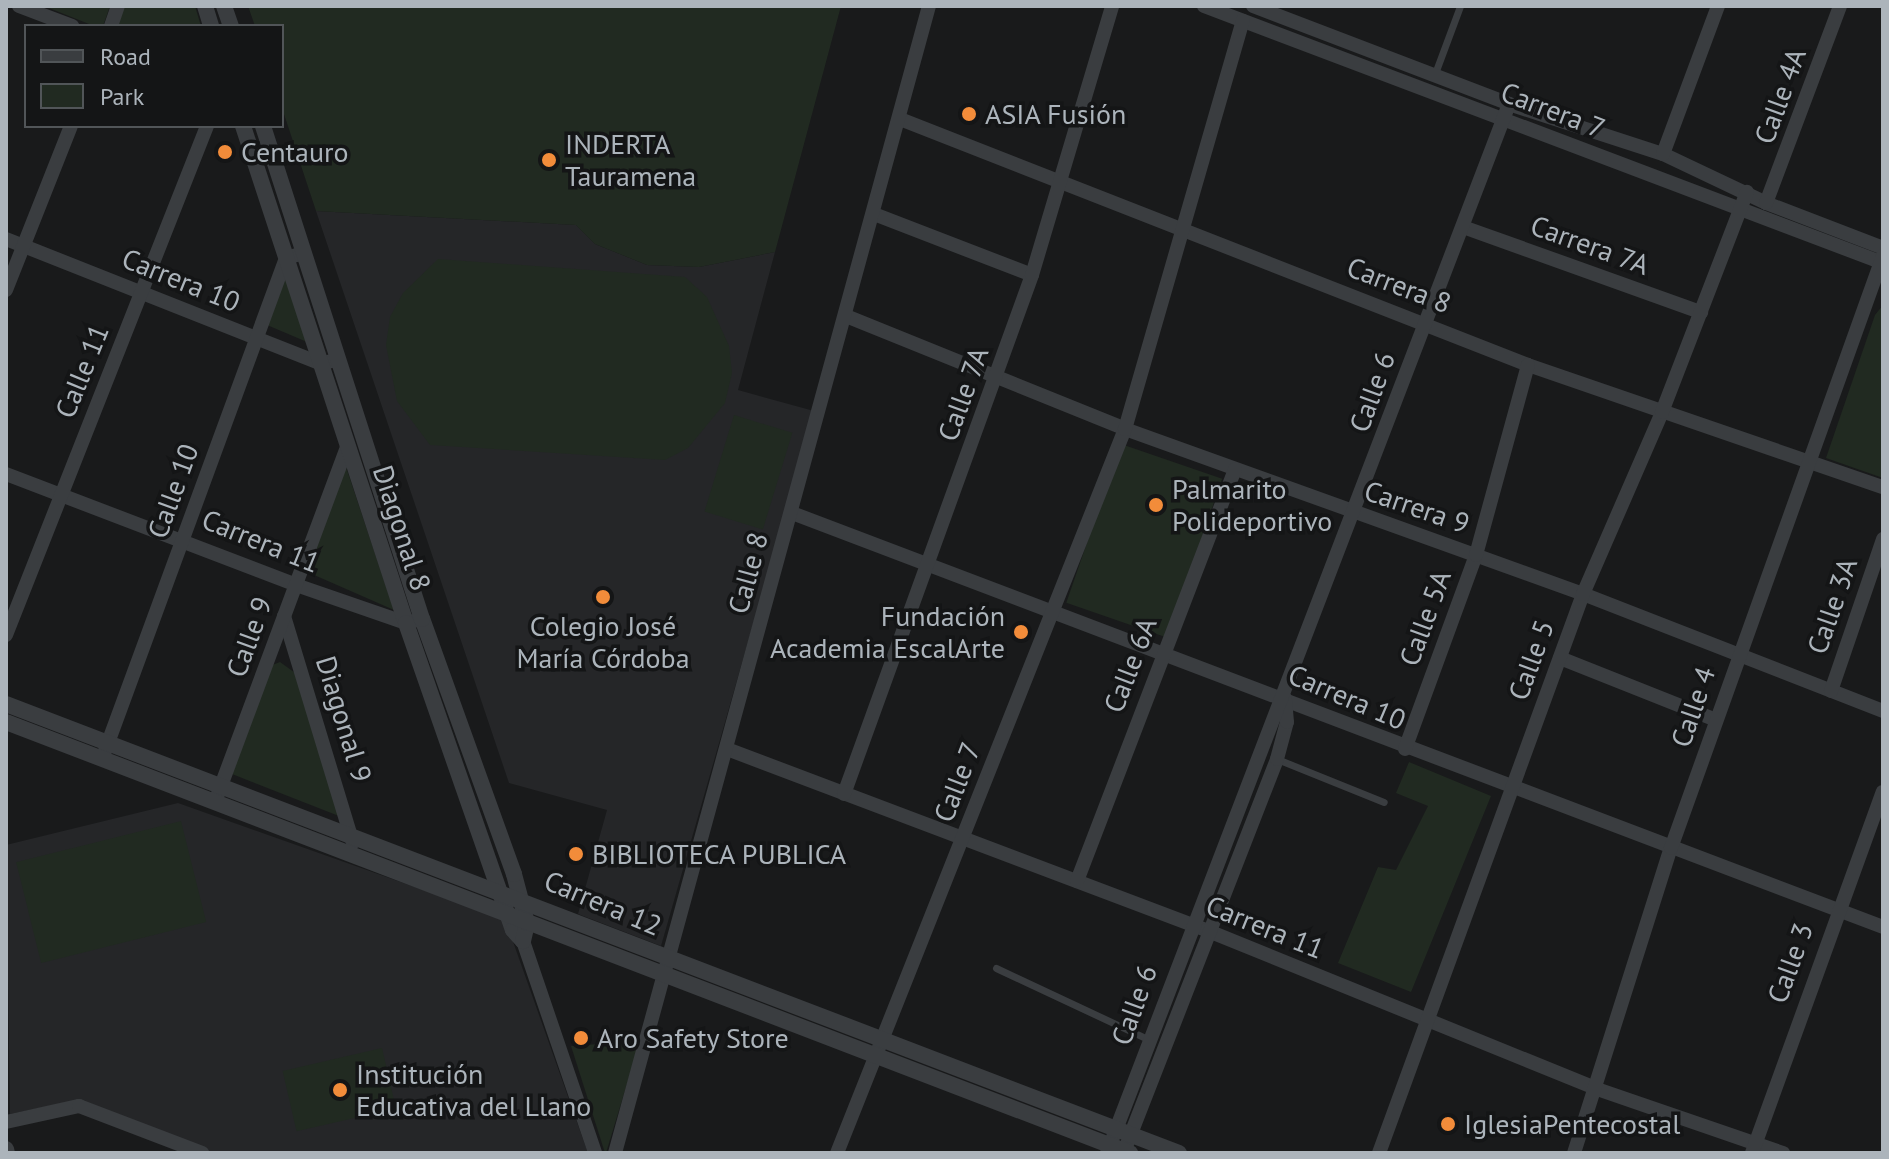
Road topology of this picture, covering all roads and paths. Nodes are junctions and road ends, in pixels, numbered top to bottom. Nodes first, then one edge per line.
1 (19, 6) edge
2 (929, 6) edge
3 (1112, 6) edge
4 (1204, 6) edge
5 (1253, 6) edge
6 (1460, 6) edge
7 (1718, 6) edge
8 (1840, 6) edge
9 (1243, 21) junction
10 (67, 24) edge
11 (1434, 76) junction
12 (1509, 104) junction
13 (900, 119) junction
14 (1504, 120) junction
15 (70, 128) edge
16 (206, 128) edge
17 (244, 128) edge
18 (264, 128) edge
19 (1663, 154) junction
20 (1063, 182) junction
21 (1747, 192) junction
22 (1766, 203) junction
23 (1738, 208) junction
24 (874, 214) junction
25 (1463, 227) junction
26 (1184, 233) junction
27 (6, 239) edge
28 (24, 245) junction
29 (304, 253) junction
30 (286, 258) junction
31 (1882, 265) edge
32 (1032, 275) junction
33 (6, 290) edge
34 (141, 292) junction
35 (1701, 312) junction
36 (846, 316) junction
37 (1425, 321) junction
38 (257, 338) junction
39 (338, 359) junction
40 (321, 364) junction
41 (1528, 365) junction
42 (997, 377) junction
43 (1662, 412) junction
44 (1125, 429) junction
45 (348, 445) junction
46 (1808, 461) junction
47 (1235, 469) junction
48 (6, 474) edge
49 (1883, 487) edge
50 (62, 494) junction
51 (792, 513) junction
52 (1355, 515) junction
53 (183, 539) junction
54 (1883, 539) edge
55 (1476, 555) junction
56 (929, 563) junction
57 (296, 585) junction
58 (1583, 594) junction
59 (1051, 608) junction
60 (284, 616) junction
61 (414, 621) junction
62 (6, 635) edge
63 (1163, 651) junction
64 (1739, 654) junction
65 (1560, 658) junction
66 (267, 663) junction
67 (302, 672) junction
68 (1831, 691) junction
69 (1285, 698) junction
70 (6, 704) edge
71 (1883, 711) edge
72 (1716, 720) junction
73 (6, 722) edge
74 (727, 749) junction
75 (1405, 749) junction
76 (105, 751) junction
77 (1277, 759) junction
78 (1512, 789) junction
79 (1883, 792) edge
80 (218, 794) junction
81 (844, 794) junction
82 (1384, 802) dead end
83 (353, 837) junction
84 (963, 837) junction
85 (1671, 848) junction
86 (353, 855) junction
87 (1077, 881) junction
88 (502, 892) junction
89 (520, 897) junction
90 (1837, 908) junction
91 (509, 916) junction
92 (527, 923) junction
93 (1191, 925) junction
94 (1883, 927) edge
95 (1206, 930) junction
96 (523, 941) junction
97 (667, 967) junction
98 (996, 968) dead end
99 (1427, 1021) junction
100 (1149, 1039) junction
101 (882, 1040) junction
102 (1164, 1044) junction
103 (876, 1056) junction
104 (1597, 1089) junction
105 (6, 1122) edge
106 (1123, 1132) junction
107 (1753, 1147) edge
108 (1119, 1151) edge
109 (202, 1153) edge
110 (595, 1153) edge
111 (615, 1153) edge
112 (837, 1153) edge
113 (1179, 1153) edge
114 (1379, 1153) edge
115 (1574, 1153) edge
116 (1783, 1153) edge

1 - 10 street
2 - 13 street, Calle 8
3 - 20 street, Calle 7A
4 - 9 street, Carrera 7
5 - 11 street, Carrera 7
6 - 11 lane
7 - 19 street
8 - 22 street, Calle 4A
9 - 14 street, Carrera 7
9 - 26 street, Calle 7
11 - 12 street, Carrera 7
12 - 14 street, Calle 6
12 - 19 street, Carrera 7
13 - 20 street, Carrera 8
13 - 24 street, Calle 8
14 - 23 street, Carrera 7
14 - 25 street, Calle 6
15 - 28 street
16 - 34 street, Calle 11
17 - 30 street, Diagonal 8
18 - 29 street, Diagonal 8
19 - 21 street, Carrera 7
20 - 26 street, Carrera 8
20 - 32 street, Calle 7A
21 - 22 street, Carrera 7
21 - 23 street, Calle 5
22 - 31 street, Carrera 7
23 - 31 street, Carrera 7
23 - 35 street, Calle 5
24 - 32 street
24 - 36 street, Calle 8
25 - 35 street, Carrera 7A
25 - 37 street, Calle 6
26 - 37 street, Carrera 8
26 - 44 street, Calle 7
27 - 28 street, Carrera 10
28 - 33 street
28 - 34 street, Carrera 10
29 - 30 street
29 - 39 street, Diagonal 8
30 - 38 street, Calle 10
30 - 40 street, Diagonal 8
31 - 46 street, Calle 4
32 - 42 street, Calle 7A
34 - 38 street, Carrera 10
34 - 50 street, Calle 11
35 - 43 street, Calle 5
36 - 42 street, Carrera 9
36 - 51 street, Calle 8
37 - 41 street, Carrera 8
37 - 52 street, Calle 6
38 - 40 street, Carrera 10
38 - 53 street, Calle 10
39 - 40 street
39 - 61 street, Diagonal 8
40 - 45 street, Diagonal 8
41 - 43 street, Carrera 8
41 - 55 street, Calle 5A
42 - 44 street, Carrera 9
42 - 56 street, Calle 7A
43 - 46 street, Carrera 8
43 - 58 street, Calle 5
44 - 47 street, Carrera 9
44 - 59 street, Calle 7
45 - 57 street, Calle 9
45 - 61 street, Diagonal 8
46 - 49 street, Carrera 8
46 - 64 street, Calle 4
47 - 52 street, Carrera 9
47 - 63 street, Calle 6A
48 - 50 street, Carrera 11
50 - 53 street, Carrera 11
50 - 62 street, Calle 11
51 - 56 street, Carrera 10
51 - 74 street, Calle 8
52 - 55 street, Carrera 9
52 - 69 street, Calle 6
53 - 57 street, Carrera 11
53 - 76 street, Calle 10
54 - 68 street, Calle 3A
55 - 58 street, Carrera 9
55 - 75 street, Calle 5A
56 - 59 street, Carrera 10
56 - 81 street, Calle 7A
57 - 60 street, Calle 9
57 - 61 street, Carrera 11
58 - 64 street, Carrera 9
58 - 65 street, Calle 5
59 - 63 street, Carrera 10
59 - 84 street, Calle 7
60 - 66 street, Calle 9
60 - 67 street, Diagonal 9
61 - 88 street, Diagonal 8
61 - 89 street, Diagonal 8
63 - 69 street, Carrera 10
63 - 87 street, Calle 6A
64 - 68 street, Carrera 9
64 - 72 street, Calle 4
65 - 72 street
65 - 78 street, Calle 5
66 - 67 street
66 - 80 street, Calle 9
67 - 83 street, Diagonal 9
68 - 71 street, Carrera 9
69 - 75 street, Carrera 10
69 - 77 street, Calle 6
69 - 93 street, Calle 6
70 - 76 street, Carrera 12
72 - 85 street, Calle 4
73 - 76 street, Carrera 12
74 - 81 street, Carrera 11
74 - 97 street, Calle 8
75 - 78 street, Carrera 10
76 - 80 street, Carrera 12
77 - 82 lane
77 - 95 street, Calle 6
78 - 85 street, Carrera 10
78 - 99 street, Calle 5
79 - 90 street, Calle 3
80 - 83 street, Carrera 12
80 - 86 street, Carrera 12
81 - 84 street, Carrera 11
83 - 86 street, Diagonal 9
83 - 88 street, Carrera 12
84 - 87 street, Carrera 11
84 - 101 street, Calle 7
85 - 90 street, Carrera 10
85 - 104 street, Calle 4
86 - 91 street, Carrera 12
87 - 93 street, Carrera 11
88 - 89 street, Carrera 12
88 - 91 street, Diagonal 8
89 - 92 street, Diagonal 8
89 - 97 street, Carrera 12
90 - 94 street, Carrera 10
90 - 107 street, Calle 3
91 - 92 street, Carrera 12
91 - 96 street, Diagonal 8
92 - 96 street, Diagonal 8
92 - 97 street, Carrera 12
93 - 95 street, Carrera 11
93 - 100 street, Calle 6
95 - 99 street, Carrera 11
95 - 102 street, Calle 6
96 - 110 street, Diagonal 8
97 - 101 street, Carrera 12
97 - 103 street, Carrera 12
97 - 111 street, Calle 8
98 - 100 lane
99 - 104 street, Carrera 11
99 - 114 street, Calle 5
100 - 102 lane
100 - 106 street, Calle 6
101 - 103 street, Calle 7
101 - 106 street, Carrera 12
102 - 106 street, Calle 6
103 - 108 street, Carrera 12
103 - 112 street, Calle 7
104 - 107 street, Carrera 11
104 - 115 street, Calle 4
105 - 109 street
106 - 108 street, Calle 6
106 - 113 street, Carrera 12
107 - 116 street, Carrera 11

